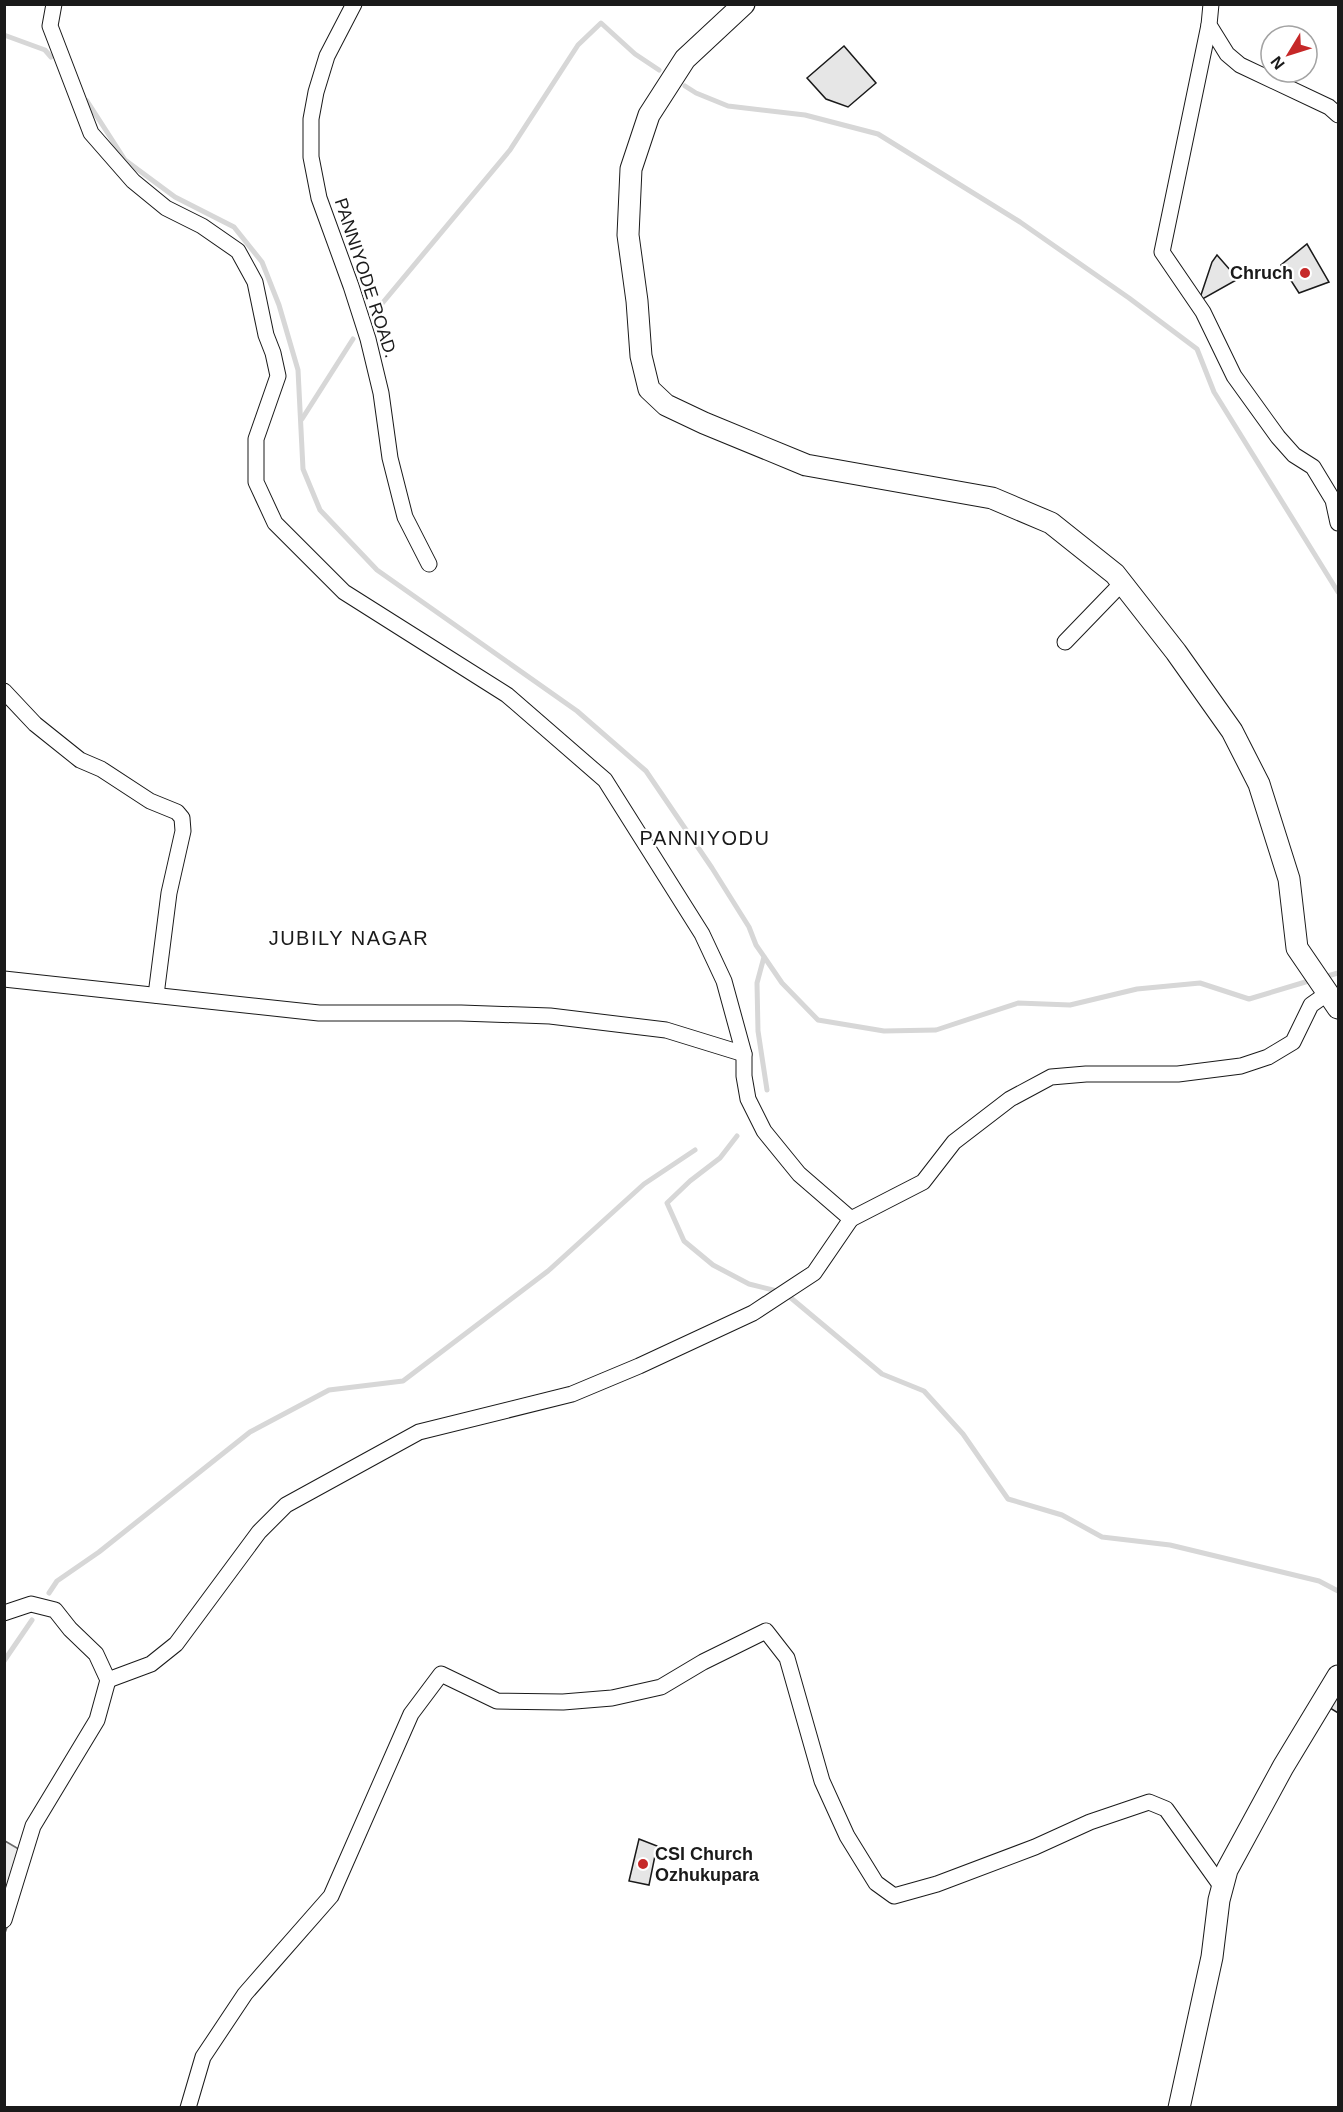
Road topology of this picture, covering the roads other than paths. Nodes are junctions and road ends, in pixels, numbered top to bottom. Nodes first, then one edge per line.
1 (54, 4) edge
2 (354, 4) edge
3 (744, 4) edge
4 (1211, 4) edge
5 (1209, 25) junction
6 (1338, 115) edge
7 (1338, 522) edge
8 (429, 564) dead end
9 (1122, 583) junction
10 (1065, 642) dead end
11 (4, 691) edge
12 (4, 979) edge
13 (156, 995) junction
14 (1330, 995) edge
15 (744, 1054) junction
16 (851, 1219) junction
17 (4, 1613) edge
18 (1338, 1676) edge
19 (108, 1680) junction
20 (1221, 1886) junction
21 (4, 1920) edge
22 (188, 2108) edge
23 (1179, 2108) edge

1 - 15 street
2 - 8 street, PANNIYODE ROAD.
3 - 9 main road
4 - 5 street
5 - 6 street
5 - 7 street
9 - 10 street
9 - 14 main road
11 - 13 street
12 - 13 street
13 - 15 street
14 - 16 street
15 - 16 street
16 - 19 street
17 - 19 street
18 - 20 main road
19 - 21 street
20 - 22 street
20 - 23 main road

